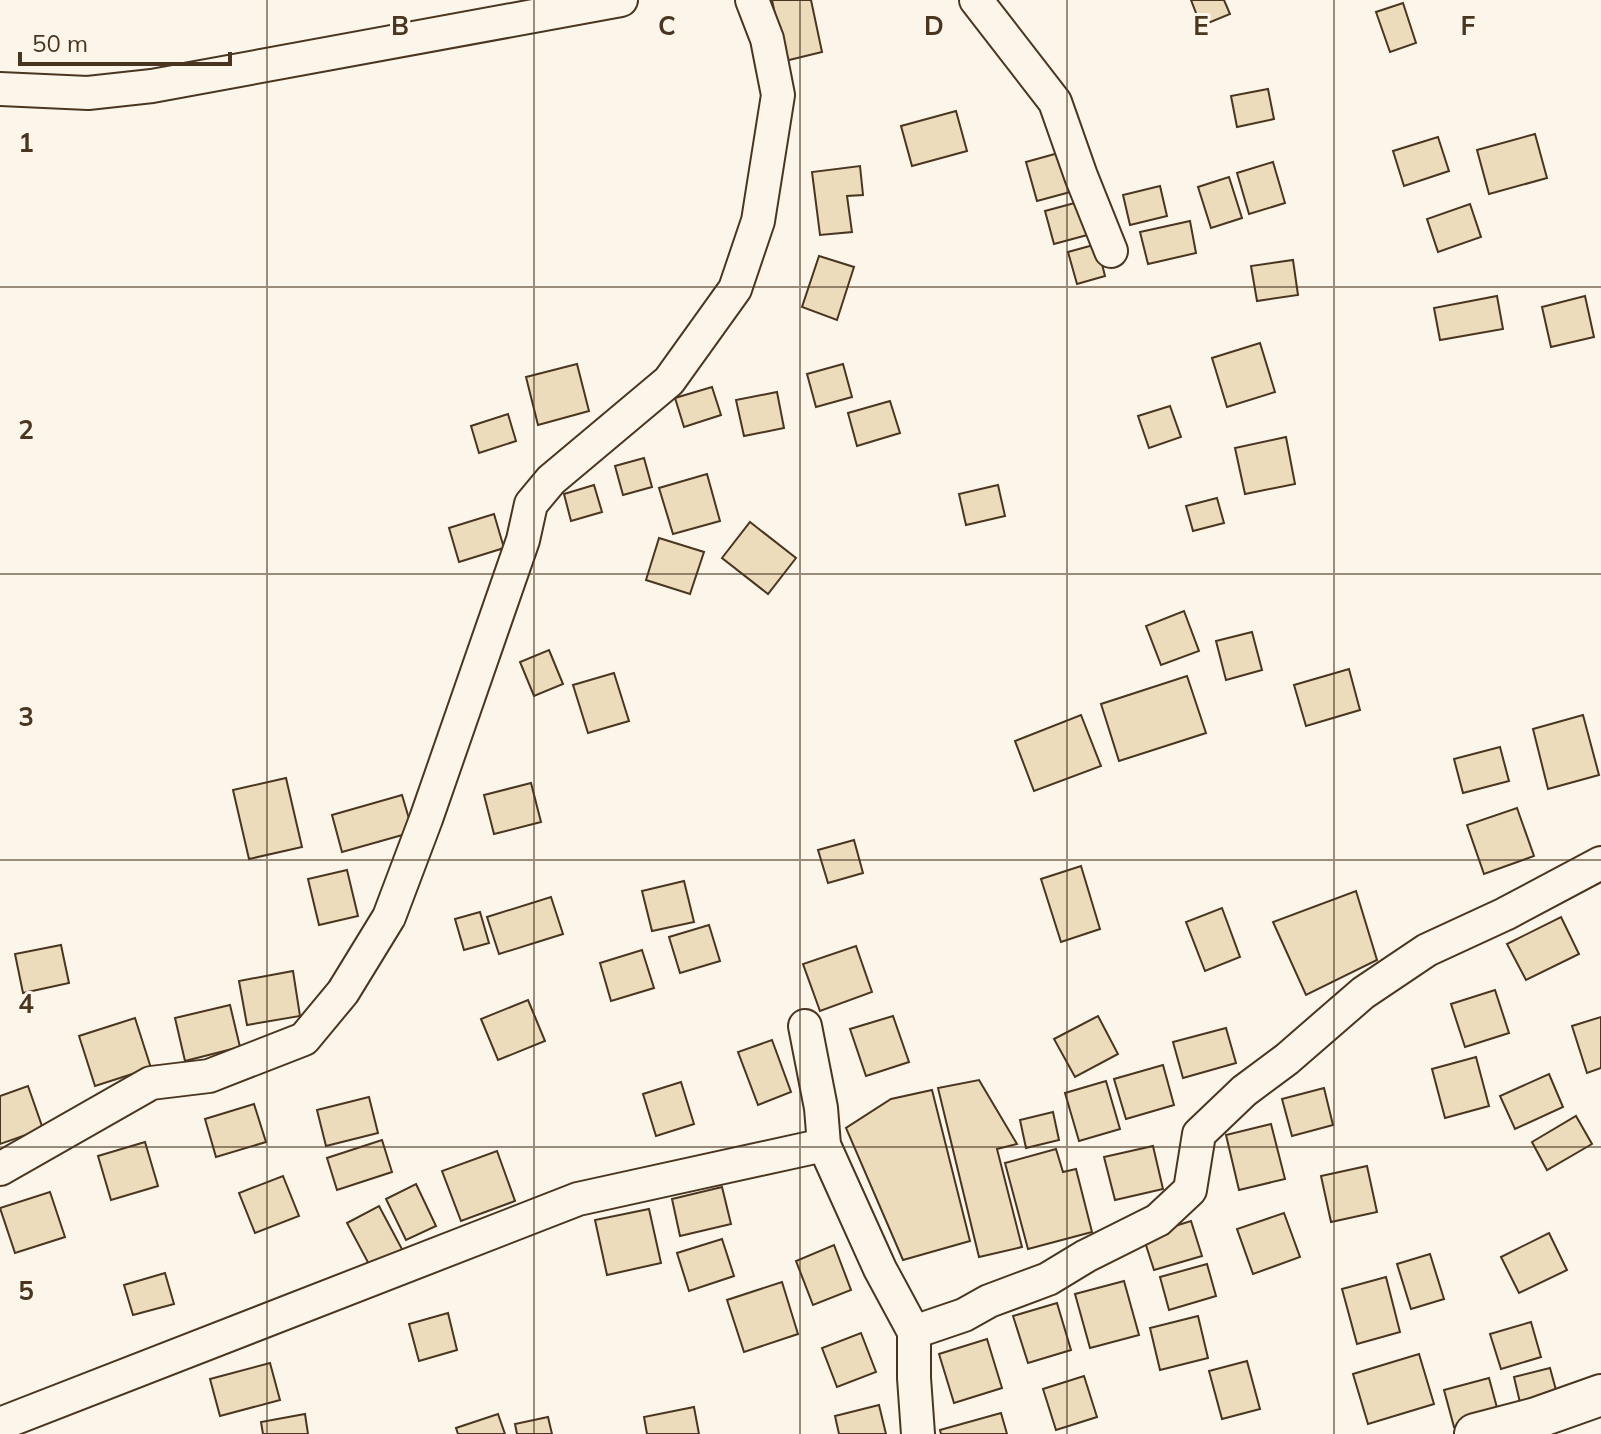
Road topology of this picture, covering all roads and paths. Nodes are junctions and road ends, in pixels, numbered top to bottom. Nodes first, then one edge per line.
1 (621, 0) edge
2 (752, 0) edge
3 (976, 0) edge
4 (0, 89) edge
5 (1111, 251) dead end
6 (1601, 863) edge
7 (805, 1026) dead end
8 (824, 1145) junction
9 (0, 1169) edge
10 (914, 1332) junction
11 (1601, 1395) edge
12 (0, 1424) edge
13 (918, 1434) edge
14 (1475, 1434) edge

1 - 4 street
2 - 9 street
3 - 5 street
6 - 10 street
7 - 8 street
8 - 10 street
8 - 12 street
10 - 13 street
11 - 14 main road

